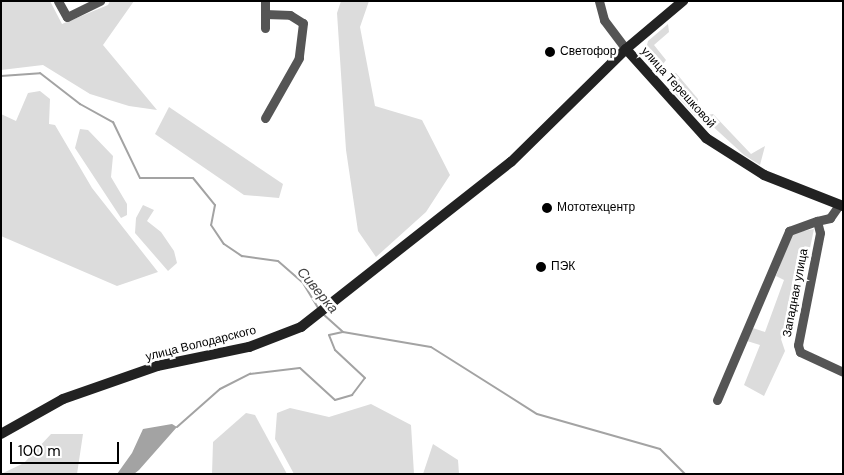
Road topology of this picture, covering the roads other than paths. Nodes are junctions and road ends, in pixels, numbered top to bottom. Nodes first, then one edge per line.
1 (58, 1) edge
2 (100, 1) edge
3 (265, 1) edge
4 (599, 1) edge
5 (684, 1) edge
6 (265, 14) junction
7 (265, 28) dead end
8 (626, 49) junction
9 (265, 118) dead end
10 (841, 205) edge
11 (818, 221) junction
12 (843, 372) edge
13 (717, 400) dead end
14 (1, 434) edge

1 - 2 street
3 - 6 street
4 - 8 street, улица Терешковой
5 - 8 main road
6 - 7 street
6 - 9 street
8 - 10 main road, улица Терешковой
8 - 14 main road, улица Володарского
10 - 11 street
11 - 12 street, Западная улица
11 - 13 street

